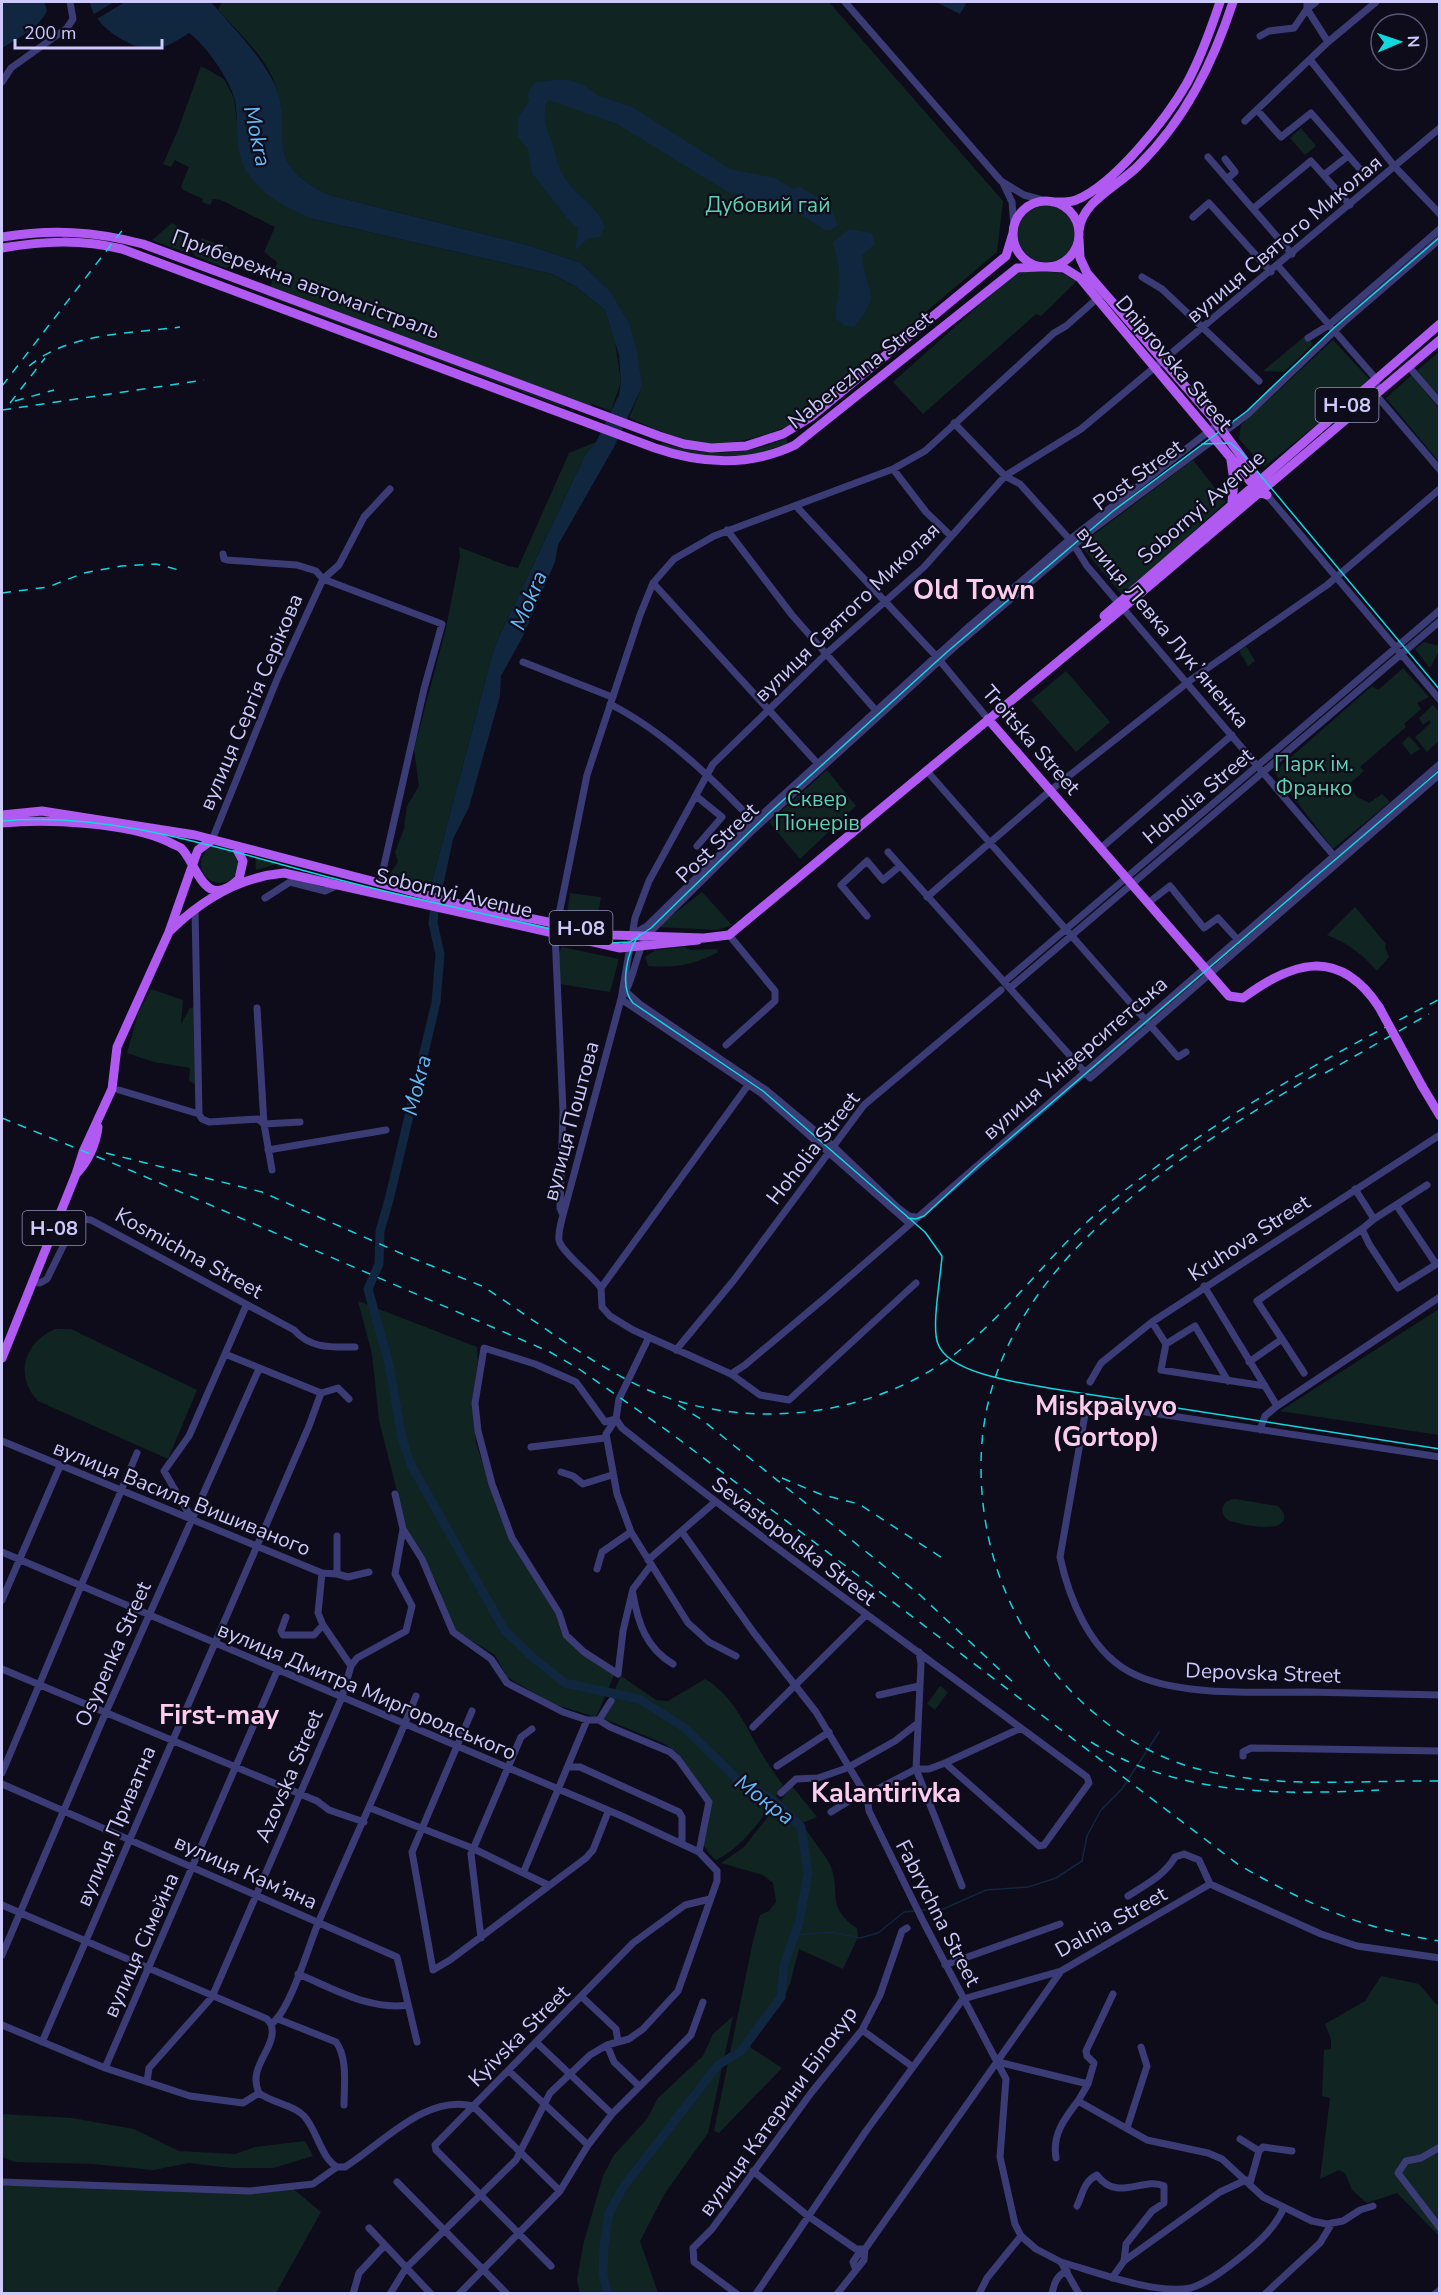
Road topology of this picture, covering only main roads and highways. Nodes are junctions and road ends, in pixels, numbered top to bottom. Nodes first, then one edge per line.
1 (1220, 2) edge
2 (1233, 2) edge
3 (1144, 142) junction
4 (1152, 151) junction
5 (1131, 156) junction
6 (1138, 166) junction
7 (1050, 201) junction
8 (1013, 230) junction
9 (1079, 235) junction
10 (2, 237) edge
11 (2, 248) edge
12 (1043, 267) junction
13 (250, 282) junction
14 (270, 290) junction
15 (247, 293) junction
16 (1100, 296) junction
17 (266, 301) junction
18 (1440, 324) edge
19 (1440, 340) edge
20 (1160, 364) junction
21 (585, 422) joint
22 (659, 436) junction
23 (650, 446) junction
24 (1230, 458) junction
25 (1261, 488) junction
26 (1232, 502) junction
27 (1122, 605) junction
28 (988, 719) junction
29 (2, 815) edge
30 (2, 823) edge
31 (212, 840) junction
32 (235, 846) junction
33 (192, 869) junction
34 (233, 885) junction
35 (170, 932) junction
36 (704, 938) junction
37 (1440, 1116) edge
38 (6, 1334) edge
39 (2, 1358) edge

1 - 3 main road
2 - 4 main road
3 - 4 main road
3 - 5 main road
4 - 6 main road
5 - 6 main road
5 - 7 main road
6 - 9 main road
7 - 8 main road
7 - 9 main road
8 - 12 main road
8 - 22 main road
9 - 12 main road
9 - 16 main road, Dniprovska Street
10 - 13 main road, Прибережна автомагістраль
11 - 15 main road, Прибережна автомагістраль
12 - 16 main road, Dniprovska Street
12 - 23 main road, Naberezhna Street
13 - 14 main road, Прибережна автомагістраль
13 - 15 main road
14 - 17 main road
14 - 22 main road, Прибережна автомагістраль
15 - 17 main road, Прибережна автомагістраль
16 - 20 main road, Dniprovska Street
17 - 21 main road, Прибережна автомагістраль
18 - 25 main road, Sobornyi Avenue / Н-08
19 - 25 main road, Sobornyi Avenue / Н-08
20 - 24 main road, Dniprovska Street
20 - 25 main road, Dniprovska Street
21 - 23 main road, Naberezhna Street
22 - 23 main road
24 - 25 main road, Dniprovska Street
24 - 26 main road
25 - 26 main road, Sobornyi Avenue / Н-08
25 - 27 main road, Sobornyi Avenue / Н-08
26 - 27 main road, Sobornyi Avenue / Н-08
27 - 28 main road, Sobornyi Avenue / Н-08
28 - 36 main road, Sobornyi Avenue / Н-08
28 - 37 main road, Troitska Street, bridge
29 - 31 main road
30 - 33 main road
31 - 32 main road, Н-08
31 - 33 main road, Н-08
32 - 34 main road
32 - 36 main road, Sobornyi Avenue / Н-08
33 - 34 main road
33 - 35 main road, Н-08
34 - 35 main road, Н-08
34 - 36 main road, Sobornyi Avenue / Н-08
35 - 38 main road, Н-08
38 - 39 main road, Н-08

